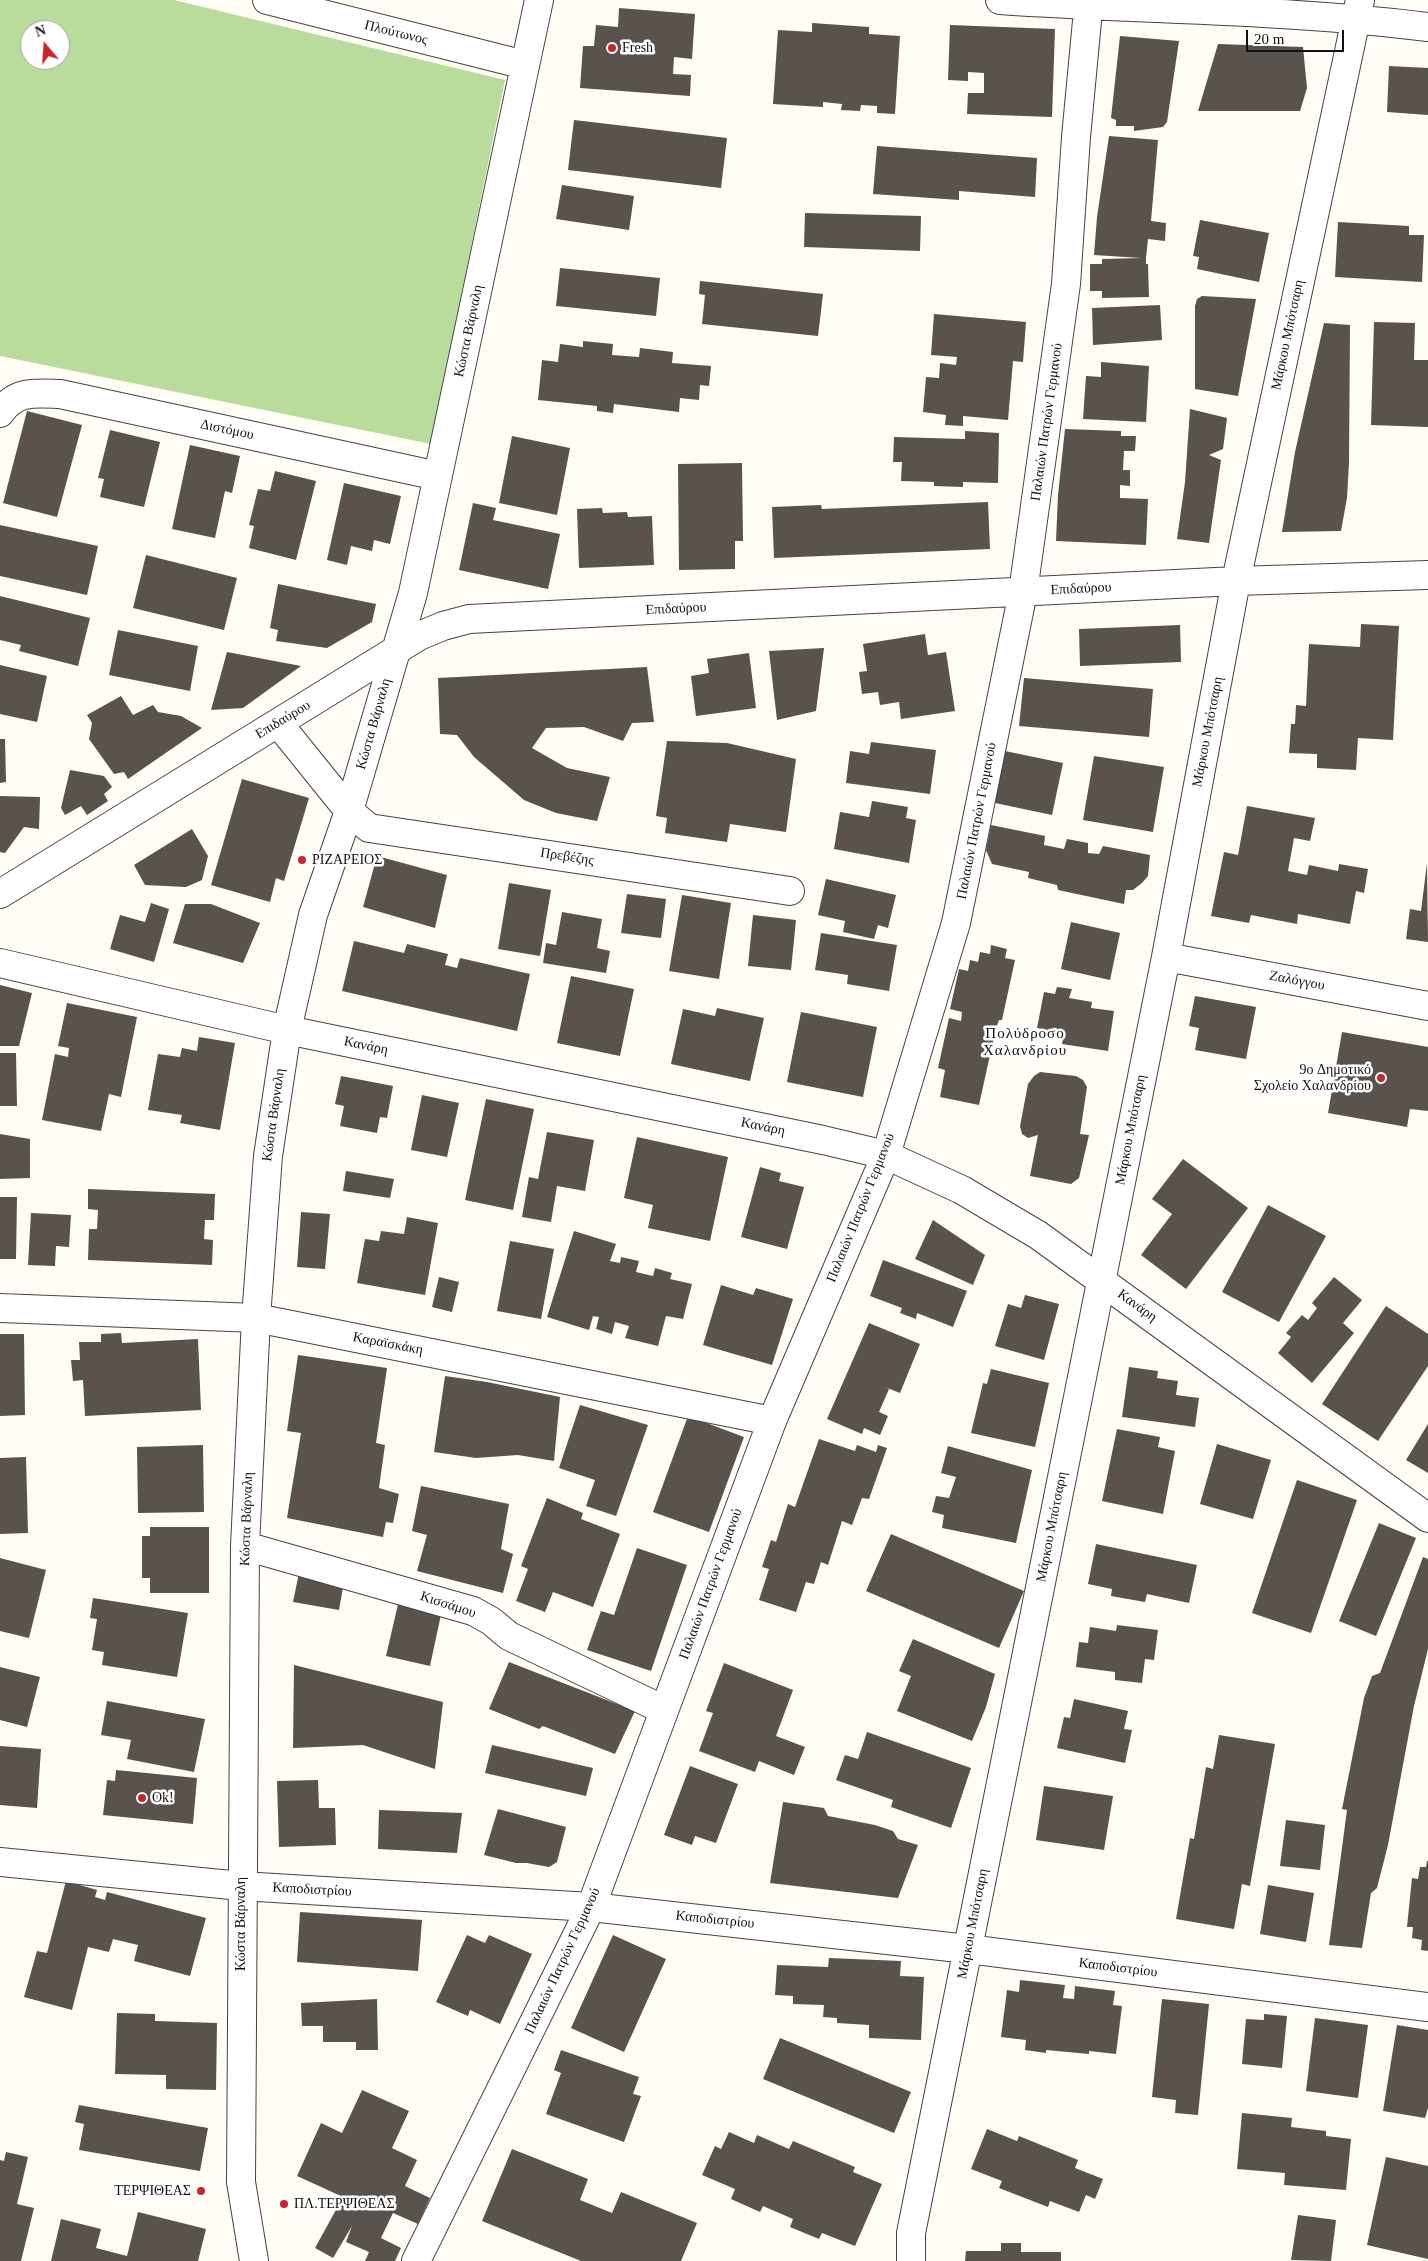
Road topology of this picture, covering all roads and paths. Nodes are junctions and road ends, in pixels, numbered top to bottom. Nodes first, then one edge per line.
1 (267, 0) edge
2 (539, 0) edge
3 (1000, 0) edge
4 (1088, 3) edge
5 (1358, 9) edge
6 (1428, 27) edge
7 (526, 65) junction
8 (8, 405) edge
9 (438, 476) junction
10 (1428, 575) edge
11 (1236, 581) junction
12 (1023, 592) junction
13 (413, 593) junction
14 (469, 619) junction
15 (396, 651) junction
16 (278, 722) junction
17 (349, 811) junction
18 (790, 891) dead end
19 (0, 894) edge
20 (1166, 957) junction
21 (0, 963) edge
22 (1428, 1006) edge
23 (287, 1030) junction
24 (886, 1155) junction
25 (1101, 1280) junction
26 (0, 1308) edge
27 (256, 1318) junction
28 (772, 1421) junction
29 (1428, 1518) edge
30 (245, 1546) junction
31 (664, 1710) junction
32 (0, 1862) edge
33 (241, 1886) junction
34 (591, 1907) junction
35 (968, 1949) junction
36 (1428, 2006) edge
37 (254, 2261) edge
38 (416, 2261) edge
39 (911, 2261) edge

1 - 7 street, Πλούτωνος
2 - 7 street, Κώστα Βάρναλη
3 - 4 street
4 - 5 street
4 - 12 street, Παλαιών Πατρών Γερμανού
5 - 6 street
5 - 11 street, Μάρκου Μπότσαρη
7 - 9 street, Κώστα Βάρναλη
8 - 9 street, Διστόμου
9 - 13 street, Κώστα Βάρναλη
10 - 11 street, Επιδαύρου
11 - 12 street, Επιδαύρου
11 - 20 street, Μάρκου Μπότσαρη
12 - 14 street, Επιδαύρου
12 - 24 street, Παλαιών Πατρών Γερμανού
13 - 14 street
13 - 15 street, Κώστα Βάρναλη
14 - 15 street, Επιδαύρου
15 - 16 street, Επιδαύρου
15 - 17 street, Κώστα Βάρναλη
16 - 17 street, Πρεβέζης
16 - 19 street, Επιδαύρου
17 - 18 street, Πρεβέζης
17 - 23 street, Κώστα Βάρναλη
20 - 22 street, Ζαλόγγου
20 - 25 street, Μάρκου Μπότσαρη
21 - 23 street, Κανάρη
23 - 24 street, Κανάρη
23 - 27 street, Κώστα Βάρναλη
24 - 25 street, Κανάρη
24 - 28 street, Παλαιών Πατρών Γερμανού
25 - 29 street, Κανάρη
25 - 35 street, Μάρκου Μπότσαρη
26 - 27 street, Καραϊσκάκη
27 - 28 street, Καραϊσκάκη
27 - 30 street, Κώστα Βάρναλη
28 - 31 street, Παλαιών Πατρών Γερμανού
30 - 31 street, Κισσάμου
30 - 33 street, Κώστα Βάρναλη
31 - 34 street, Παλαιών Πατρών Γερμανού
32 - 33 street, Καποδιστρίου
33 - 34 street, Καποδιστρίου
33 - 37 street, Κώστα Βάρναλη
34 - 35 street, Καποδιστρίου
34 - 38 street, Παλαιών Πατρών Γερμανού
35 - 36 street, Καποδιστρίου
35 - 39 street, Μάρκου Μπότσαρη

